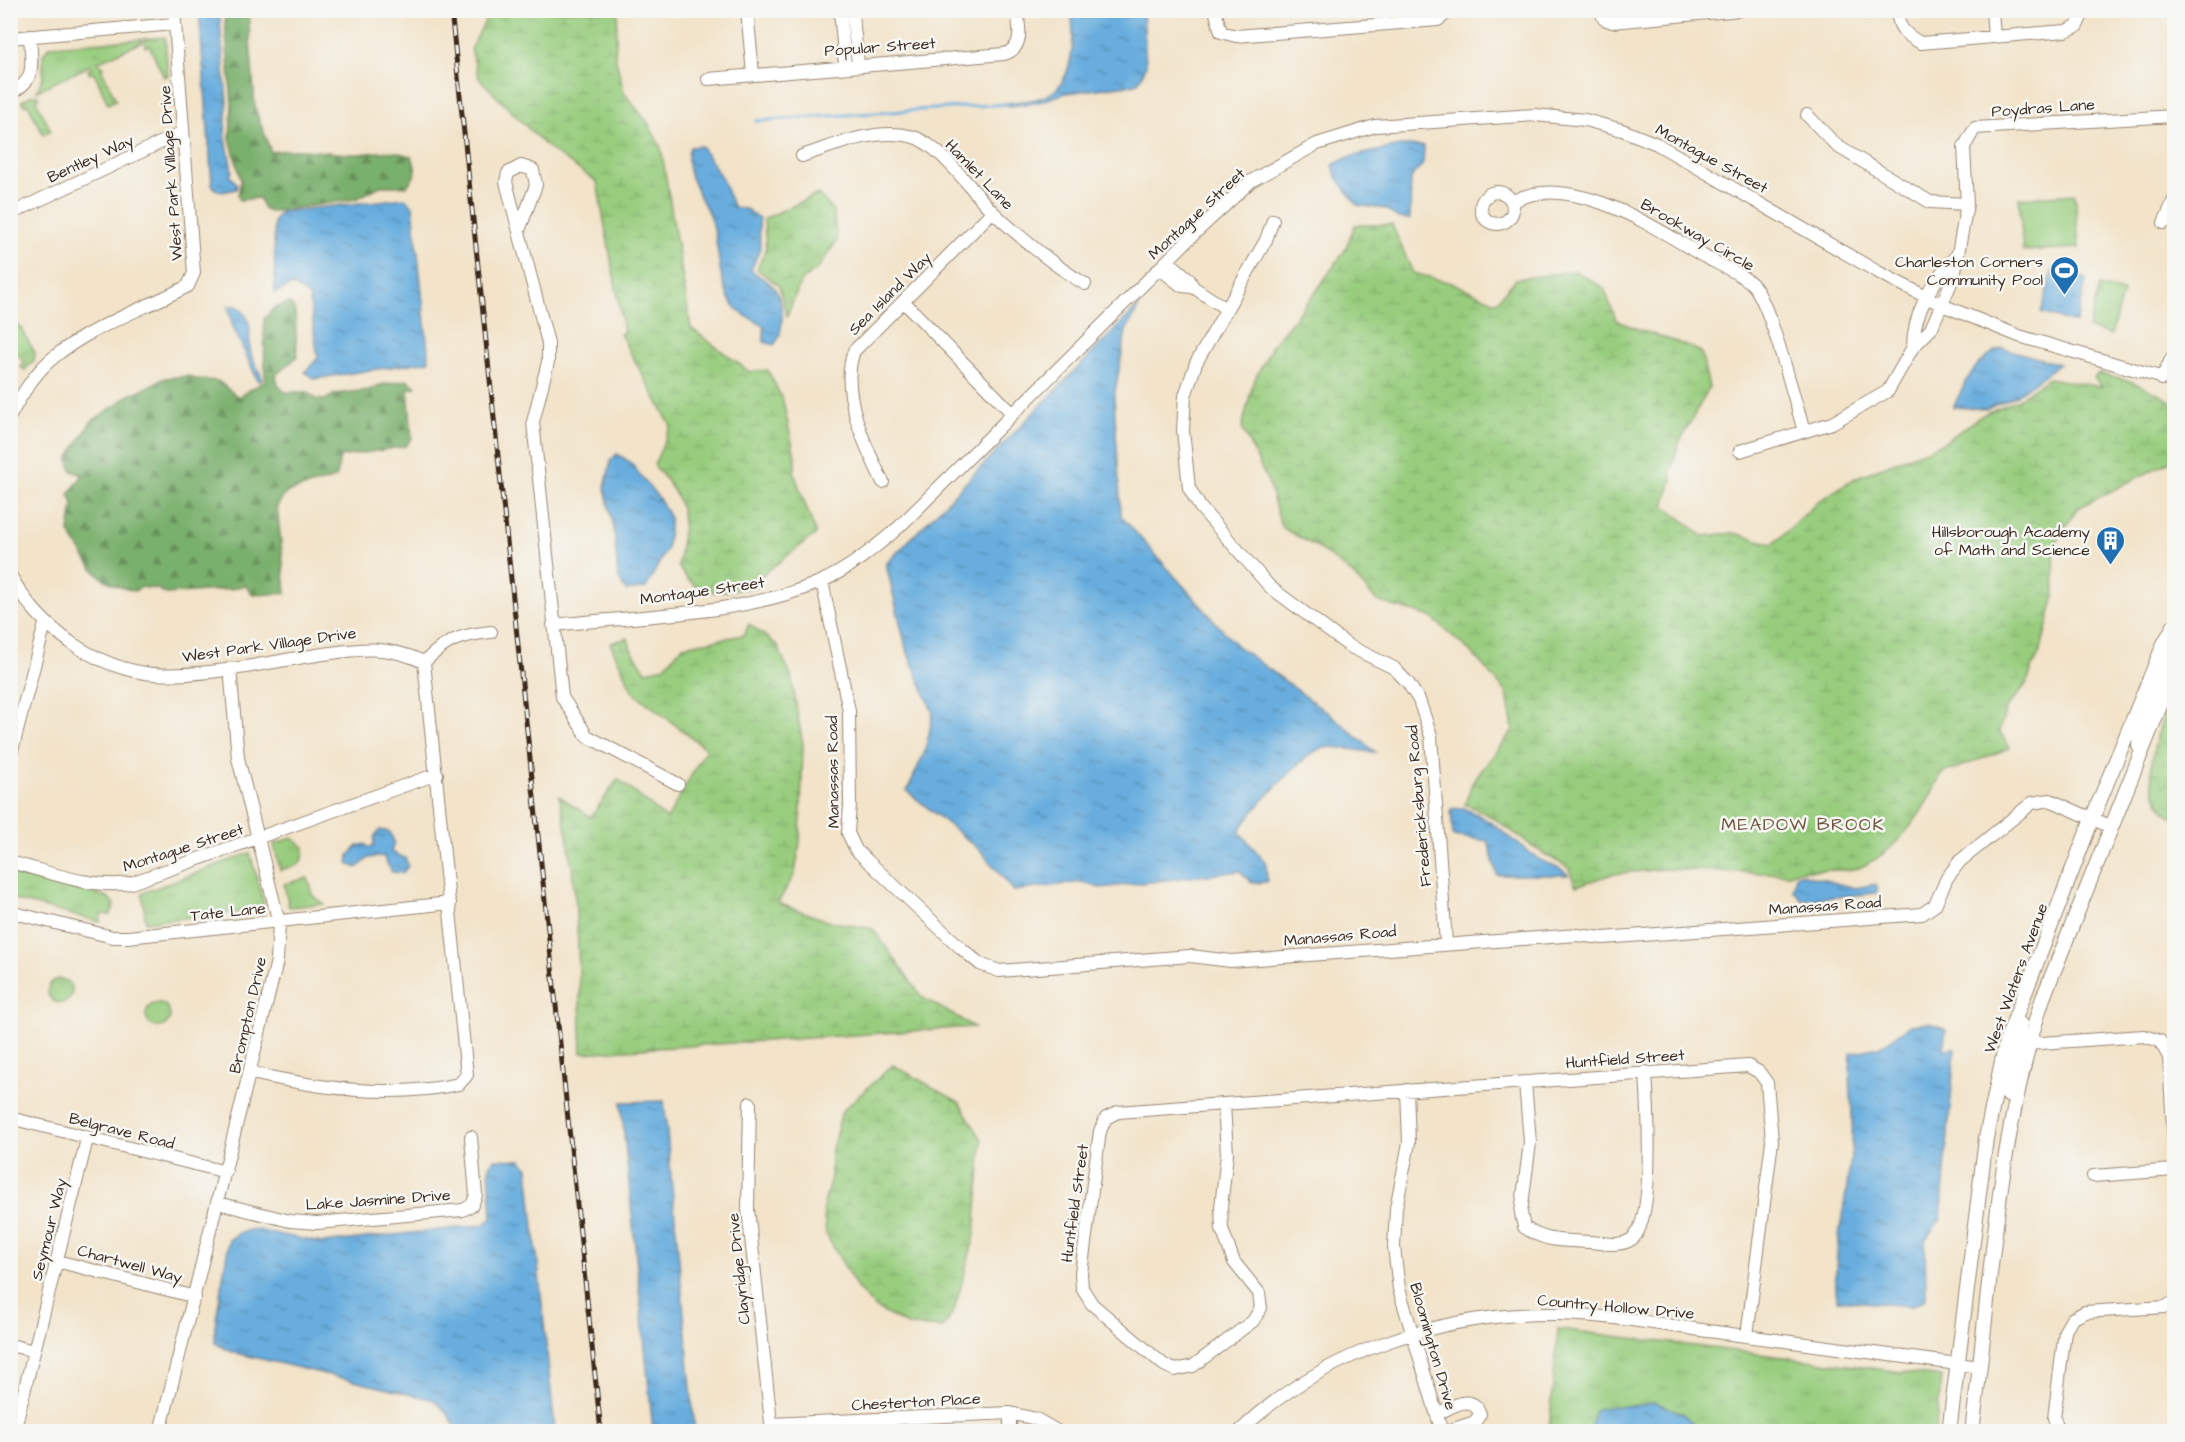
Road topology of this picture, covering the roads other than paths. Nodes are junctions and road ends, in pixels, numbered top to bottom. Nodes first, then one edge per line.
1 (174, 10) edge
2 (747, 10) edge
3 (840, 10) edge
4 (852, 10) edge
5 (1017, 10) edge
6 (1215, 10) edge
7 (1451, 10) edge
8 (1600, 10) edge
9 (1740, 10) edge
10 (1897, 10) edge
11 (1992, 10) edge
12 (2084, 10) edge
13 (175, 24) junction
14 (30, 36) junction
15 (10, 38) edge
16 (1994, 38) junction
17 (851, 65) junction
18 (753, 74) junction
19 (708, 79) dead end
20 (10, 93) edge
21 (1807, 115) dead end
22 (2175, 116) edge
23 (183, 132) junction
24 (802, 156) dead end
25 (2175, 200) edge
26 (1512, 202) dead end
27 (1967, 204) junction
28 (992, 212) junction
29 (10, 214) edge
30 (1273, 220) dead end
31 (2164, 223) dead end
32 (520, 228) dead end
33 (1956, 256) junction
34 (1164, 265) junction
35 (1085, 284) dead end
36 (1927, 297) junction
37 (905, 303) junction
38 (1942, 306) junction
39 (1226, 308) junction
40 (1913, 346) junction
41 (2175, 354) edge
42 (2170, 382) edge
43 (1013, 414) junction
44 (10, 416) edge
45 (1804, 431) junction
46 (1740, 451) dead end
47 (883, 482) dead end
48 (11, 575) edge
49 (822, 581) junction
50 (45, 624) junction
51 (553, 625) junction
52 (2173, 629) edge
53 (491, 632) dead end
54 (424, 662) junction
55 (230, 668) junction
56 (2175, 671) edge
57 (14, 724) edge
58 (10, 758) edge
59 (2138, 760) junction
60 (437, 774) junction
61 (678, 784) dead end
62 (2092, 819) junction
63 (2111, 827) junction
64 (260, 839) junction
65 (10, 862) edge
66 (450, 903) junction
67 (10, 912) edge
68 (279, 923) junction
69 (1446, 943) junction
70 (2022, 1001) junction
71 (2027, 1044) junction
72 (1646, 1072) junction
73 (251, 1073) junction
74 (1525, 1082) junction
75 (1407, 1090) junction
76 (2015, 1099) junction
77 (750, 1103) dead end
78 (1224, 1104) junction
79 (10, 1118) edge
80 (471, 1137) dead end
81 (87, 1139) junction
82 (2175, 1146) edge
83 (2175, 1170) edge
84 (226, 1172) junction
85 (2093, 1176) dead end
86 (218, 1203) junction
87 (57, 1261) junction
88 (195, 1297) junction
89 (2175, 1302) edge
90 (1412, 1333) junction
91 (1747, 1336) junction
92 (10, 1345) edge
93 (34, 1351) junction
94 (1958, 1364) junction
95 (1980, 1367) junction
96 (1010, 1413) junction
97 (1437, 1413) junction
98 (890, 1418) junction
99 (771, 1428) edge
100 (14, 1431) edge
101 (160, 1431) edge
102 (891, 1431) edge
103 (1010, 1431) edge
104 (1059, 1431) edge
105 (1239, 1431) edge
106 (1444, 1431) edge
107 (1949, 1431) edge
108 (1972, 1431) edge
109 (2059, 1431) edge

1 - 13 street, West Park Village Drive
2 - 18 street
3 - 17 street
4 - 17 street
5 - 17 street, Popular Street
6 - 7 street
8 - 9 street
10 - 16 street
11 - 16 street
12 - 16 street
13 - 14 street
13 - 23 street, West Park Village Drive
14 - 15 street
14 - 20 street
17 - 18 street, Popular Street
18 - 19 street, Popular Street
21 - 27 street
22 - 27 street, Poydras Lane
23 - 29 street, Bentley Way
23 - 44 street, West Park Village Drive
24 - 28 street, Hamlet Lane
25 - 31 street
26 - 45 street, Brookway Circle
27 - 33 street, Poydras Lane
28 - 35 street, Hamlet Lane
28 - 37 street, Sea Island Way
30 - 39 street, Fredericksburg Road
32 - 51 street
33 - 36 street, Poydras Lane
33 - 38 street, Poydras Lane
34 - 36 street, Montague Street
34 - 39 street
34 - 43 street, Montague Street
36 - 38 street, Montague Street
36 - 40 street, Poydras Lane
37 - 43 street
37 - 47 street, Sea Island Way
38 - 40 street, Poydras Lane
38 - 42 street, Montague Street
39 - 69 street, Fredericksburg Road
40 - 45 street, Poydras Lane
41 - 42 street
43 - 49 street, Montague Street
45 - 46 street, Poydras Lane
48 - 50 street, West Park Village Drive
49 - 51 street, Montague Street
49 - 69 street, Manassas Road
50 - 55 street, West Park Village Drive
50 - 57 street
51 - 61 street
52 - 59 street
52 - 62 street, West Waters Avenue
53 - 54 street
54 - 55 street, West Park Village Drive
54 - 60 street
55 - 64 street, Brompton Drive
56 - 59 street, West Waters Avenue
57 - 58 street
59 - 63 street, West Waters Avenue
60 - 64 street
60 - 66 street
62 - 63 street, Manassas Road
62 - 69 street, Manassas Road
62 - 70 street, West Waters Avenue
63 - 71 street, West Waters Avenue
64 - 65 street, Montague Street
64 - 68 street, Brompton Drive
66 - 68 street, Tate Lane
66 - 73 street
67 - 68 street, Tate Lane
68 - 73 street, Brompton Drive
70 - 76 street
70 - 94 street, West Waters Avenue
71 - 76 street, West Waters Avenue
71 - 82 street
72 - 74 street, Huntfield Street
72 - 74 street
72 - 91 street, Huntfield Street
73 - 84 street, Brompton Drive
74 - 75 street, Huntfield Street
75 - 78 street, Huntfield Street
75 - 90 street, Bloomington Drive
76 - 95 street, West Waters Avenue
77 - 99 street, Clayridge Drive
78 - 78 street, Huntfield Street
79 - 81 street, Belgrave Road
80 - 86 street, Lake Jasmine Drive
81 - 84 street, Belgrave Road
81 - 87 street, Seymour Way
83 - 85 street
84 - 86 street, Brompton Drive
86 - 88 street, Brompton Drive
87 - 88 street, Chartwell Way
87 - 93 street, Seymour Way
88 - 101 street, Brompton Drive
89 - 109 street
90 - 91 street, Country Hollow Drive
90 - 97 street, Bloomington Drive
90 - 105 street, Country Hollow Drive
91 - 94 street, Country Hollow Drive
92 - 93 street
93 - 100 street, Seymour Way
94 - 95 street, Country Hollow Drive
94 - 107 street, West Waters Avenue
95 - 108 street, West Waters Avenue
96 - 98 street, Chesterton Place
96 - 103 street
96 - 104 street, Chesterton Place
97 - 106 street, Bloomington Drive
97 - 106 street
98 - 99 street, Chesterton Place
98 - 102 street

